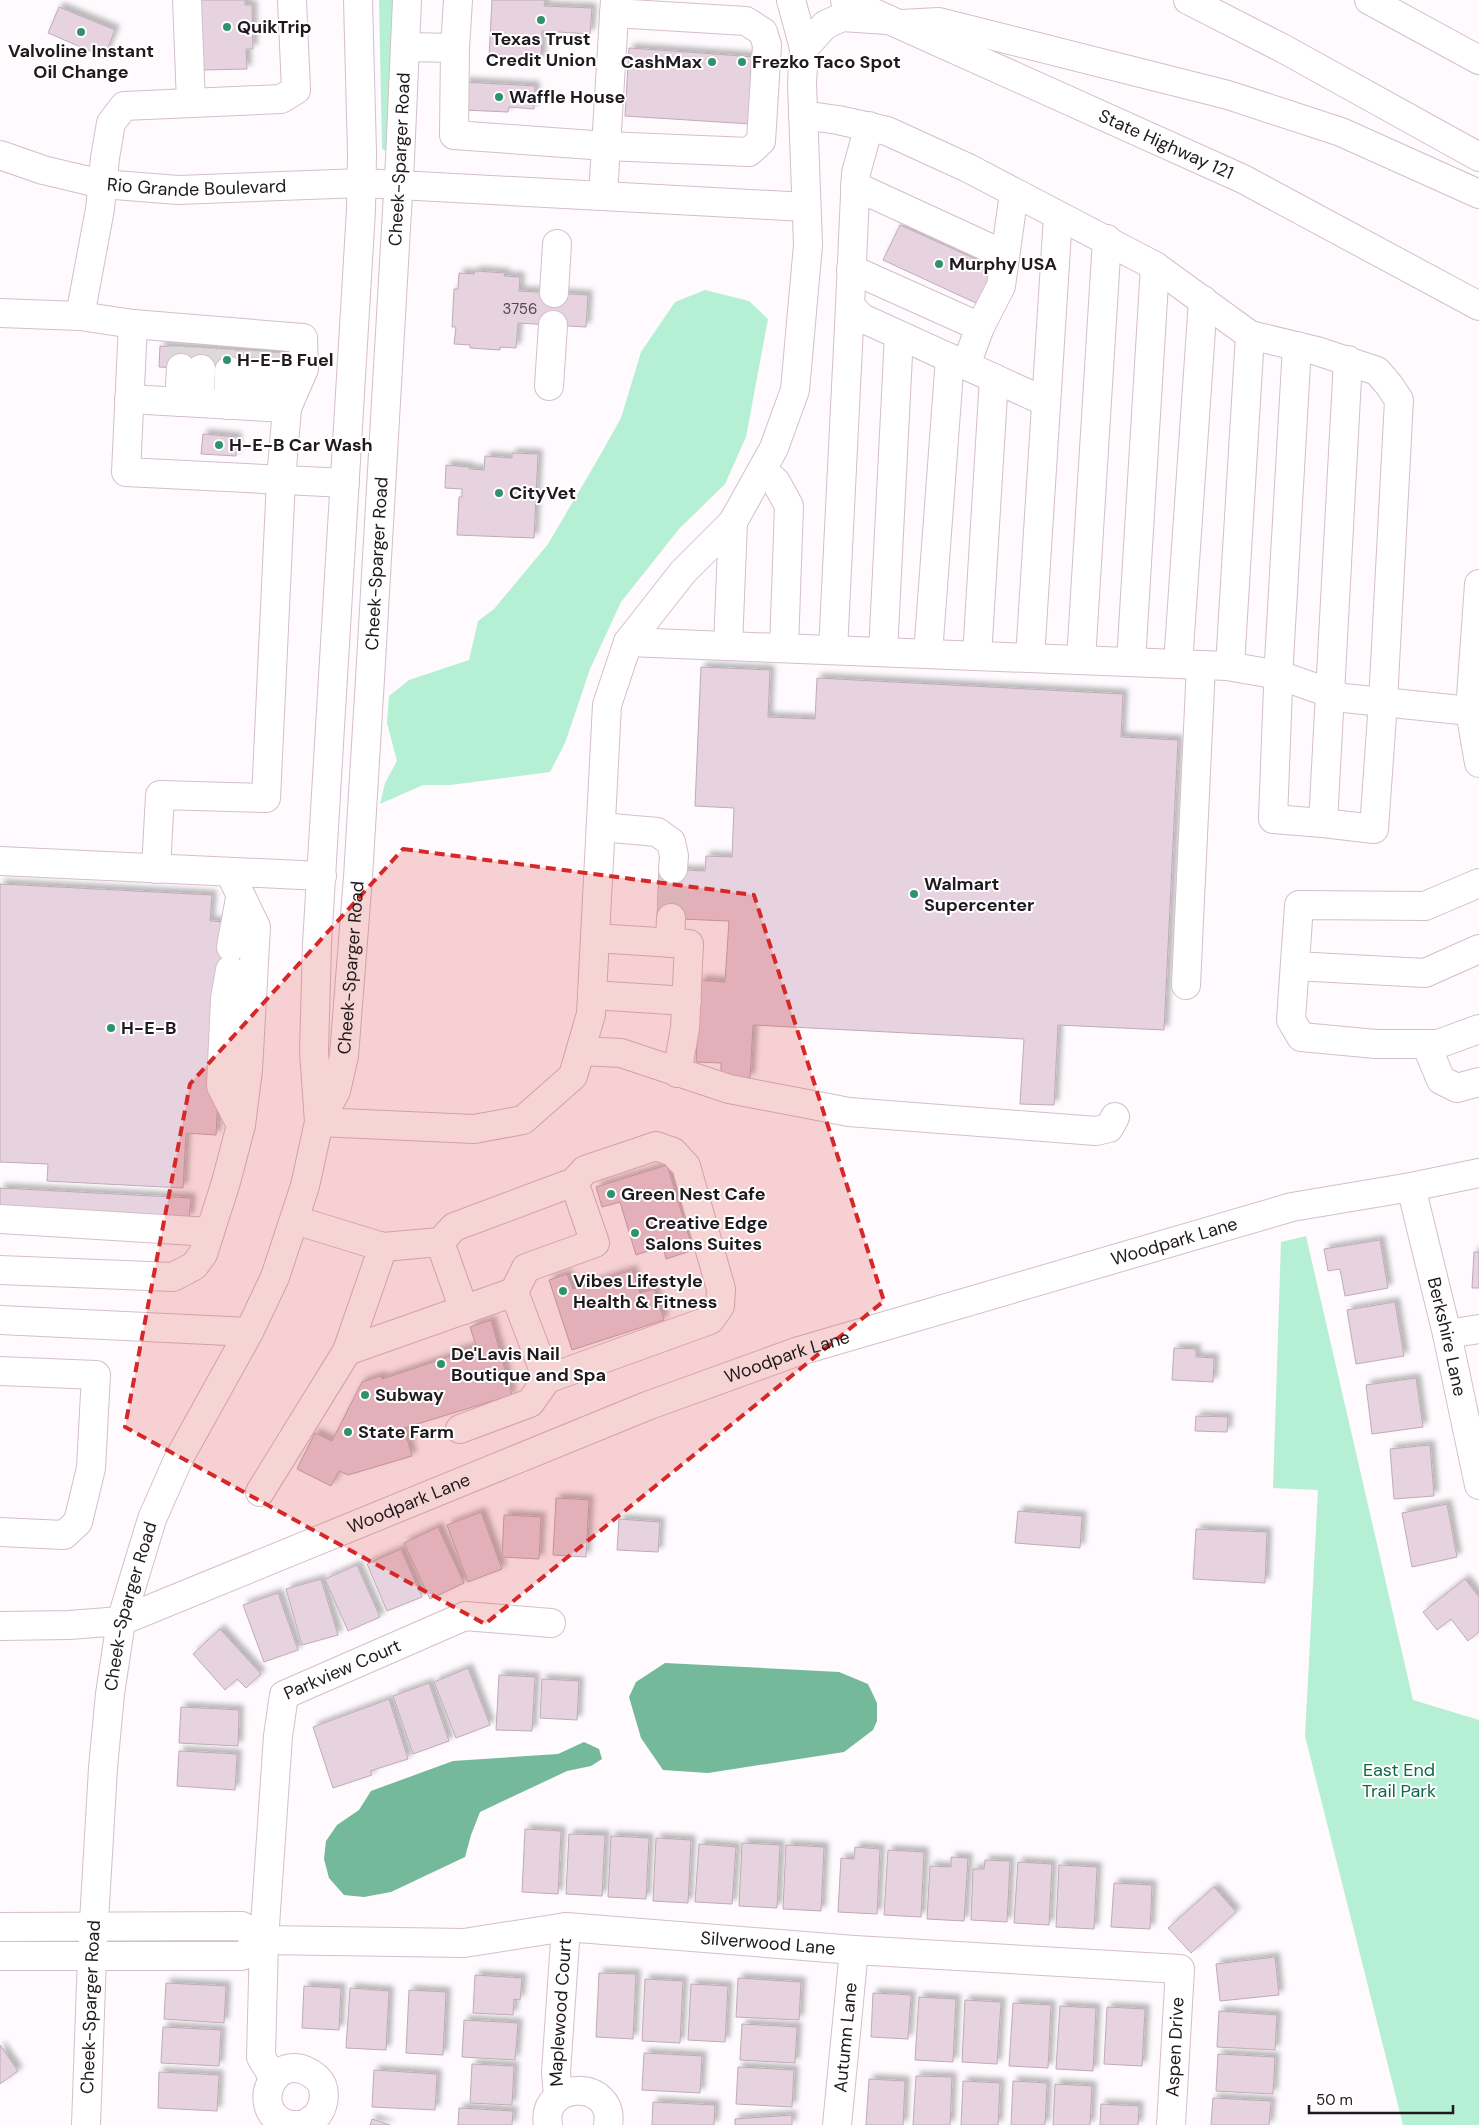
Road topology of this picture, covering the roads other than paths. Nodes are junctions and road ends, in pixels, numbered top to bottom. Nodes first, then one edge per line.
1 (188, 0) edge
2 (292, 0) edge
3 (358, 0) edge
4 (407, 0) edge
5 (458, 0) edge
6 (791, 0) edge
7 (845, 0) edge
8 (1188, 0) edge
9 (1368, 0) edge
10 (615, 6) edge
11 (896, 22) junction
12 (406, 47) junction
13 (455, 48) junction
14 (804, 48) junction
15 (1479, 60) edge
16 (191, 103) junction
17 (803, 115) junction
18 (869, 126) junction
19 (606, 146) junction
20 (1479, 157) edge
21 (8, 158) edge
22 (362, 183) junction
23 (102, 184) junction
24 (399, 185) junction
25 (855, 186) junction
26 (1014, 193) junction
27 (1479, 194) edge
28 (603, 195) junction
29 (806, 207) junction
30 (1058, 216) junction
31 (1107, 239) junction
32 (557, 244) dead end
33 (1005, 256) junction
34 (1155, 266) junction
35 (851, 269) junction
36 (554, 293) dead end
37 (1203, 300) junction
38 (850, 306) junction
39 (1479, 306) edge
40 (0, 313) edge
41 (80, 316) junction
42 (133, 324) junction
43 (553, 325) dead end
44 (980, 327) junction
45 (899, 334) junction
46 (1250, 335) junction
47 (1297, 346) junction
48 (192, 349) junction
49 (253, 352) junction
50 (1348, 360) junction
51 (958, 362) junction
52 (994, 378) junction
53 (549, 386) dead end
54 (129, 399) junction
55 (1046, 402) junction
56 (189, 403) junction
57 (259, 406) junction
58 (763, 470) junction
59 (281, 480) junction
60 (345, 483) junction
61 (733, 522) junction
62 (1479, 584) edge
63 (628, 642) junction
64 (728, 646) junction
65 (784, 648) junction
66 (833, 650) junction
67 (883, 652) junction
68 (928, 654) junction
69 (978, 656) junction
70 (1030, 658) junction
71 (1081, 660) junction
72 (335, 662) junction
73 (371, 662) junction
74 (1131, 662) junction
75 (1190, 664) junction
76 (1230, 666) junction
77 (1279, 668) junction
78 (1329, 694) junction
79 (1383, 702) junction
80 (1470, 711) junction
81 (1479, 763) edge
82 (1323, 823) junction
83 (601, 827) junction
84 (0, 861) edge
85 (156, 869) junction
86 (673, 869) tunnel mouth
87 (230, 873) junction
88 (322, 876) junction
89 (358, 877) junction
90 (1479, 883) edge
91 (240, 898) junction
92 (595, 938) junction
93 (1479, 949) edge
94 (1295, 966) junction
95 (1186, 985) dead end
96 (592, 995) junction
97 (686, 1001) junction
98 (1479, 1029) edge
99 (1426, 1044) junction
100 (580, 1051) junction
101 (677, 1073) junction
102 (1479, 1082) edge
103 (1116, 1117) dead end
104 (319, 1122) junction
105 (241, 1125) junction
106 (1479, 1173) edge
107 (574, 1182) junction
108 (1411, 1187) junction
109 (0, 1218) edge
110 (295, 1220) junction
111 (210, 1232) junction
112 (440, 1242) junction
113 (383, 1247) junction
114 (0, 1270) edge
115 (514, 1292) junction
116 (464, 1310) junction
117 (0, 1320) edge
118 (1479, 1329) edge
119 (249, 1332) junction
120 (1447, 1334) junction
121 (347, 1351) junction
122 (0, 1370) edge
123 (547, 1379) junction
124 (460, 1429) dead end
125 (1479, 1486) edge
126 (260, 1492) dead end
127 (0, 1532) edge
128 (121, 1621) junction
129 (551, 1623) dead end
130 (0, 1626) edge
131 (94, 1925) junction
132 (0, 1927) edge
133 (566, 1927) junction
134 (264, 1940) junction
135 (854, 1950) junction
136 (0, 1956) edge
137 (92, 1956) junction
138 (1180, 1969) joint
139 (273, 2077) junction
140 (558, 2097) junction
141 (86, 2125) edge
142 (301, 2125) edge
143 (548, 2125) edge
144 (608, 2125) edge
145 (837, 2125) edge
146 (1171, 2125) edge

1 - 16 main road
2 - 16 main road
3 - 22 main road, Cheek-Sparger Road
4 - 12 main road, Cheek-Sparger Road
5 - 13 main road
6 - 14 main road
7 - 11 main road, State Highway 121
8 - 20 main road
9 - 15 main road
10 - 19 main road
10 - 19 main road
11 - 14 main road
11 - 27 main road
11 - 39 main road, State Highway 121
12 - 13 main road
12 - 24 main road, Cheek-Sparger Road
13 - 19 main road
14 - 17 main road
16 - 23 main road
17 - 18 main road
17 - 29 main road
18 - 25 main road
18 - 26 main road
19 - 28 main road
21 - 23 main road, Rio Grande Boulevard
22 - 23 main road, Rio Grande Boulevard
22 - 24 main road, Rio Grande Boulevard
22 - 60 main road, Cheek-Sparger Road
23 - 41 main road
24 - 28 main road, Rio Grande Boulevard
24 - 73 main road, Cheek-Sparger Road
25 - 33 main road
25 - 35 main road
26 - 30 main road
26 - 33 main road
28 - 29 main road, Rio Grande Boulevard
29 - 58 main road
30 - 31 main road
30 - 55 main road
31 - 34 main road
31 - 71 main road
32 - 36 main road
33 - 44 main road
34 - 37 main road
34 - 74 main road
35 - 38 main road
35 - 44 main road
37 - 46 main road
37 - 75 main road
38 - 45 main road
38 - 66 main road
40 - 41 main road
41 - 42 main road
42 - 48 main road
42 - 54 main road
43 - 53 main road
44 - 51 main road
45 - 51 main road
45 - 67 main road
46 - 47 main road
46 - 76 main road
47 - 50 main road
47 - 77 main road
48 - 49 main road
48 - 56 main road
49 - 57 main road
49 - 57 main road
49 - 57 main road
50 - 78 main road
50 - 79 main road
51 - 52 main road
51 - 68 main road
52 - 55 main road
52 - 69 main road
54 - 56 main road
54 - 59 main road
55 - 70 main road
56 - 57 main road
57 - 59 main road
58 - 61 main road
58 - 65 main road
59 - 60 main road
59 - 85 main road
60 - 72 main road, Cheek-Sparger Road
61 - 63 main road
61 - 64 main road
62 - 80 main road
63 - 64 main road
63 - 83 main road
64 - 65 main road
65 - 66 main road
66 - 67 main road
67 - 68 main road
68 - 69 main road
69 - 70 main road
70 - 71 main road
71 - 74 main road
72 - 73 main road
72 - 88 main road, Cheek-Sparger Road
73 - 89 main road, Cheek-Sparger Road
74 - 75 main road
75 - 76 main road
75 - 95 main road
76 - 77 main road
77 - 78 main road
77 - 82 main road
78 - 79 main road
78 - 82 main road
79 - 80 main road
79 - 82 main road
80 - 81 main road
83 - 86 main road
83 - 92 main road
84 - 85 main road
85 - 87 main road
87 - 88 main road
87 - 91 main road
88 - 89 main road
88 - 104 main road, Cheek-Sparger Road
89 - 104 main road, Cheek-Sparger Road
90 - 94 main road
91 - 105 main road
91 - 105 main road
92 - 96 main road
92 - 97 main road
93 - 94 main road
94 - 99 main road
96 - 97 main road
96 - 100 main road
97 - 101 main road
98 - 99 main road
99 - 102 main road
100 - 101 main road
100 - 104 main road
101 - 103 main road
104 - 110 main road, Cheek-Sparger Road
105 - 111 main road
106 - 108 main road, Woodpark Lane
107 - 112 main road
107 - 115 main road
107 - 123 main road
108 - 120 main road, Berkshire Lane
108 - 128 main road, Woodpark Lane
109 - 111 main road
110 - 113 main road
110 - 119 main road, Cheek-Sparger Road
111 - 114 main road
112 - 113 main road
112 - 116 main road
113 - 121 main road
115 - 116 main road
115 - 123 main road
116 - 121 main road
117 - 119 main road
118 - 120 main road
119 - 128 main road, Cheek-Sparger Road
120 - 125 main road, Berkshire Lane
121 - 126 main road
122 - 127 main road
123 - 124 main road
128 - 130 main road, Woodpark Lane
128 - 131 main road, Cheek-Sparger Road
129 - 134 main road, Parkview Court
131 - 132 main road
131 - 134 main road
131 - 137 main road, Cheek-Sparger Road
133 - 134 main road, Silverwood Lane
133 - 135 main road, Silverwood Lane
133 - 140 main road, Maplewood Court
134 - 137 main road
134 - 139 main road
135 - 138 main road, Silverwood Lane
135 - 145 main road, Autumn Lane
136 - 137 main road
137 - 141 main road, Cheek-Sparger Road
138 - 146 main road, Aspen Drive
139 - 142 main road
139 - 142 main road
140 - 143 main road, Maplewood Court
140 - 144 main road, Maplewood Court

